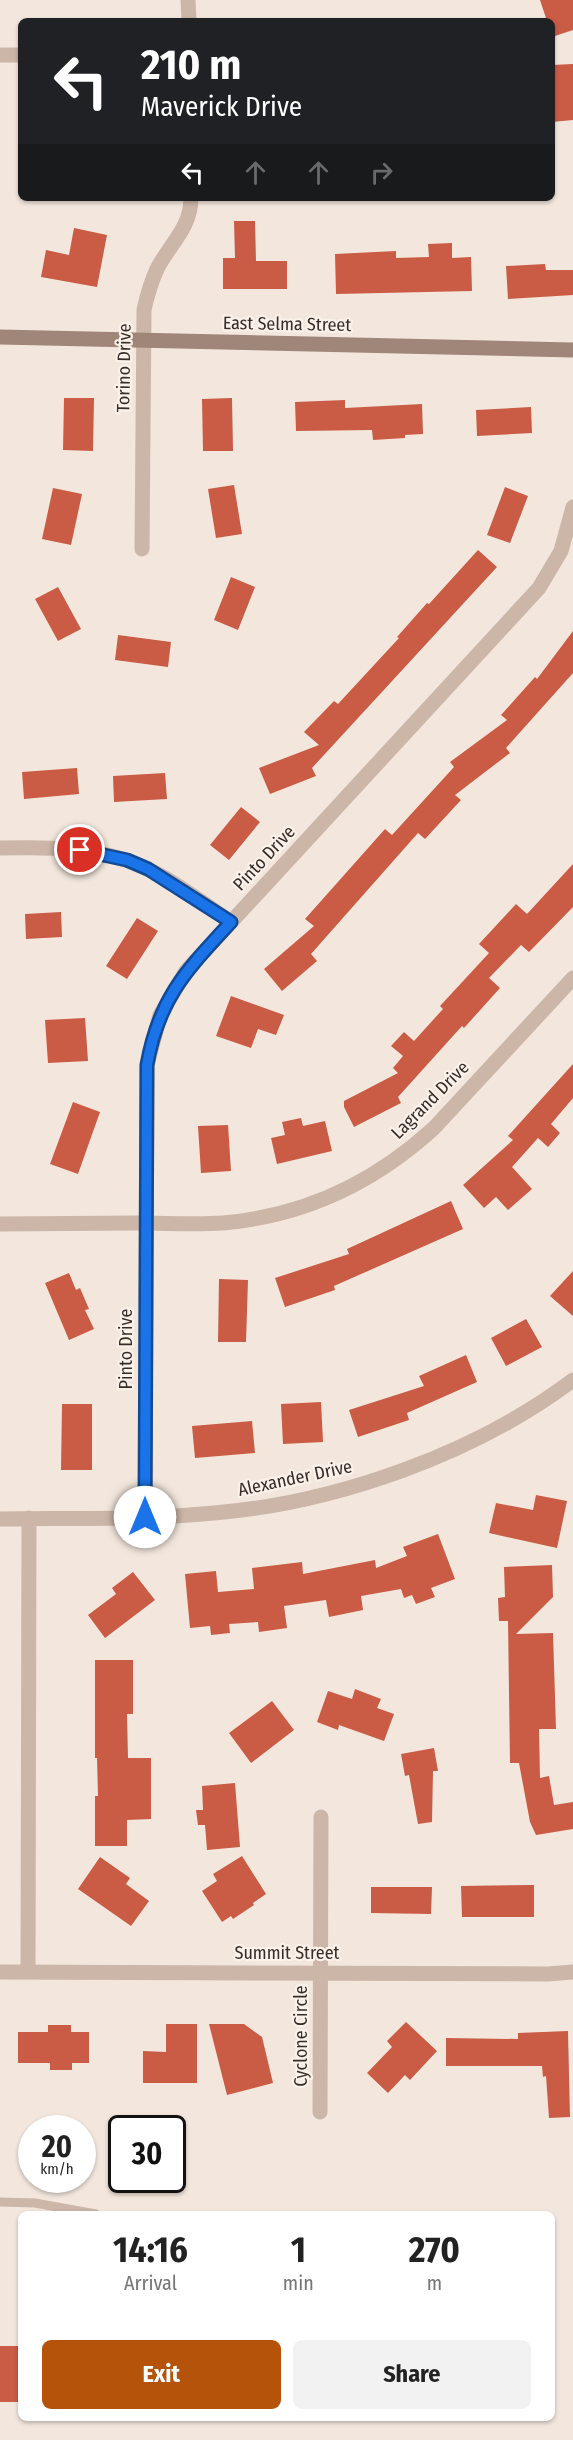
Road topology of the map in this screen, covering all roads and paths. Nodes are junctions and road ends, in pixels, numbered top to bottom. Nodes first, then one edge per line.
1 (189, 0) edge
2 (189, 18) edge
3 (0, 55) edge
4 (18, 55) edge
5 (191, 201) edge
6 (0, 337) edge
7 (144, 340) junction
8 (573, 350) edge
9 (573, 507) edge
10 (142, 549) dead end
11 (0, 848) edge
12 (231, 922) junction
13 (573, 978) edge
14 (146, 1223) junction
15 (0, 1224) edge
16 (572, 1384) edge
17 (145, 1517) junction
18 (29, 1518) junction
19 (0, 1519) edge
20 (321, 1817) dead end
21 (0, 1972) edge
22 (28, 1972) junction
23 (573, 1972) edge
24 (320, 1973) junction
25 (320, 2112) dead end
26 (0, 2202) edge
27 (79, 2211) edge

1 - 2 street
3 - 4 street
5 - 7 street, Torino Drive
6 - 7 street, East Selma Street
7 - 8 street, East Selma Street
7 - 10 street, Torino Drive
9 - 12 street, Pinto Drive
11 - 12 street
12 - 14 street, Pinto Drive
13 - 14 street, Lagrand Drive
14 - 15 street, Lagrand Drive
14 - 17 street, Pinto Drive
16 - 17 street, Alexander Drive
17 - 18 street, Alexander Drive
18 - 19 street, Alexander Drive
18 - 22 street
20 - 24 street, Cyclone Circle
21 - 22 street, Summit Street
22 - 24 street, Summit Street
23 - 24 street, Summit Street
24 - 25 street, Cyclone Circle
26 - 27 lane

